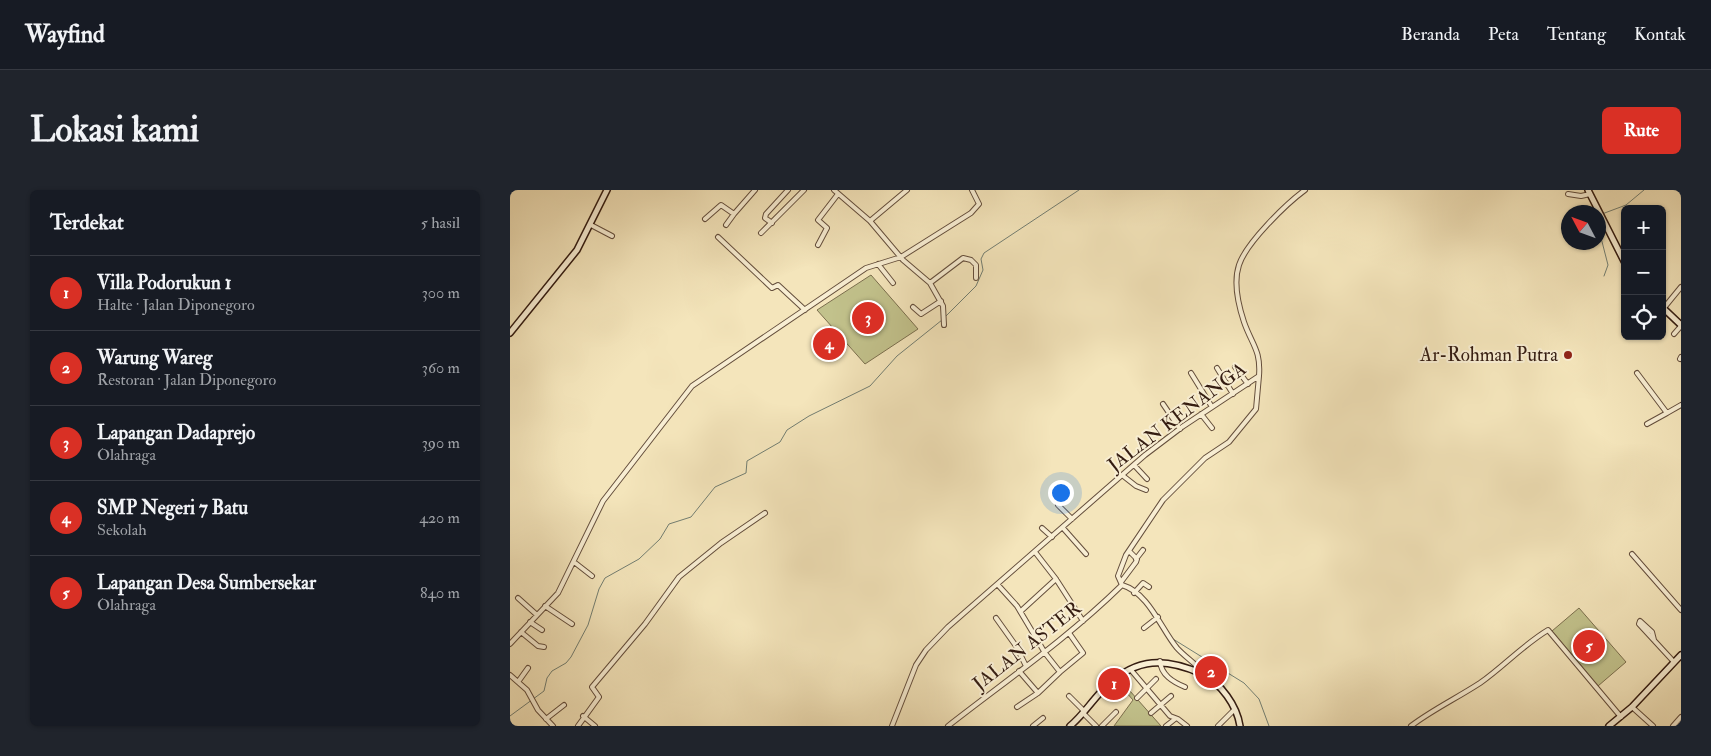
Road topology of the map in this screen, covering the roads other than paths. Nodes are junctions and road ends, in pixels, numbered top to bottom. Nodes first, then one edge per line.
1 (607, 190) edge
2 (755, 190) edge
3 (788, 190) edge
4 (804, 190) edge
5 (834, 190) edge
6 (907, 190) edge
7 (972, 190) edge
8 (1305, 190) edge
9 (1589, 192) edge
10 (838, 194) junction
11 (1568, 194) dead end
12 (734, 214) junction
13 (705, 220) dead end
14 (870, 221) junction
15 (772, 223) junction
16 (591, 225) junction
17 (726, 225) dead end
18 (761, 234) dead end
19 (612, 236) dead end
20 (718, 237) dead end
21 (818, 245) dead end
22 (1621, 255) edge
23 (901, 257) junction
24 (878, 264) junction
25 (976, 278) dead end
26 (893, 283) dead end
27 (930, 283) junction
28 (1681, 287) edge
29 (941, 301) junction
30 (1666, 304) edge
31 (914, 307) dead end
32 (805, 310) junction
33 (1666, 311) edge
34 (945, 323) dead end
35 (1681, 326) edge
36 (510, 332) edge
37 (1674, 334) dead end
38 (1235, 367) dead end
39 (1217, 368) dead end
40 (1191, 373) dead end
41 (1637, 373) dead end
42 (1259, 376) junction
43 (1248, 384) junction
44 (1233, 394) junction
45 (1163, 404) dead end
46 (1681, 405) edge
47 (1212, 407) junction
48 (1667, 413) junction
49 (1202, 414) junction
50 (1647, 424) dead end
51 (1212, 428) dead end
52 (1180, 429) junction
53 (1134, 464) junction
54 (1122, 475) junction
55 (1147, 479) dead end
56 (1146, 490) dead end
57 (1058, 505) dead end
58 (765, 513) dead end
59 (1072, 519) junction
60 (1042, 528) dead end
61 (1063, 528) junction
62 (1052, 537) junction
63 (1143, 550) dead end
64 (1129, 551) junction
65 (1035, 552) junction
66 (1086, 554) dead end
67 (1632, 554) dead end
68 (1136, 559) junction
69 (574, 562) junction
70 (592, 576) dead end
71 (1056, 579) junction
72 (1121, 584) junction
73 (998, 585) junction
74 (1149, 587) dead end
75 (1134, 592) junction
76 (518, 598) dead end
77 (545, 606) junction
78 (1681, 610) edge
79 (1020, 611) junction
80 (537, 615) junction
81 (1158, 616) junction
82 (996, 618) dead end
83 (1083, 621) junction
84 (530, 622) junction
85 (572, 624) dead end
86 (1144, 628) dead end
87 (542, 630) dead end
88 (521, 632) junction
89 (1070, 633) junction
90 (1654, 640) junction
91 (510, 644) edge
92 (544, 647) dead end
93 (1045, 653) junction
94 (1681, 655) edge
95 (1160, 661) junction
96 (1674, 662) junction
97 (1026, 666) junction
98 (528, 668) dead end
99 (1132, 670) junction
100 (1019, 671) junction
101 (1060, 672) junction
102 (510, 675) edge
103 (1205, 675) junction
104 (1156, 679) dead end
105 (518, 682) junction
106 (1185, 687) dead end
107 (1146, 690) junction
108 (1038, 693) junction
109 (1069, 696) dead end
110 (1171, 696) dead end
111 (1137, 698) dead end
112 (564, 705) dead end
113 (1160, 705) junction
114 (1632, 706) junction
115 (1017, 707) dead end
116 (1234, 710) junction
117 (1084, 712) junction
118 (1116, 712) dead end
119 (1151, 713) dead end
120 (583, 716) junction
121 (1621, 717) junction
122 (1681, 717) edge
123 (1044, 718) dead end
124 (1175, 718) junction
125 (546, 719) junction
126 (553, 726) edge
127 (578, 726) edge
128 (594, 726) edge
129 (892, 726) edge
130 (948, 726) edge
131 (1033, 726) edge
132 (1071, 726) edge
133 (1096, 726) edge
134 (1102, 726) edge
135 (1166, 726) edge
136 (1186, 726) edge
137 (1218, 726) edge
138 (1240, 726) edge
139 (1410, 726) edge
140 (1608, 726) edge
141 (1653, 726) edge
142 (1673, 726) edge

1 - 16 main road
2 - 12 street
3 - 15 street
4 - 15 street
5 - 10 street
6 - 14 street
7 - 23 street
8 - 42 street, JALAN KENANGA
9 - 11 street
9 - 22 main road
10 - 14 street
10 - 21 street
12 - 13 street
12 - 17 street
14 - 23 street
15 - 18 street
16 - 19 street
16 - 36 main road
20 - 32 street
23 - 24 street
23 - 27 street
24 - 26 street
24 - 32 street
25 - 27 street
27 - 29 street
28 - 30 street
29 - 31 street
29 - 34 street
32 - 69 street
33 - 35 main road
35 - 37 street
38 - 43 street
39 - 44 street
40 - 47 street
41 - 48 street
42 - 43 street, JALAN KENANGA
42 - 64 street
43 - 44 street, JALAN KENANGA
44 - 47 street, JALAN KENANGA
45 - 52 street
46 - 48 street
47 - 49 street, JALAN KENANGA
48 - 50 street
49 - 51 street
49 - 52 street, JALAN KENANGA
52 - 53 street, JALAN KENANGA
53 - 54 street, JALAN KENANGA
53 - 55 street
54 - 56 street
54 - 59 street, JALAN KENANGA
57 - 59 street
58 - 120 street
59 - 61 street, JALAN KENANGA
60 - 62 street
61 - 62 street, JALAN KENANGA
61 - 66 street
62 - 65 street, JALAN KENANGA
63 - 68 street, JALAN ASTER
64 - 68 street
64 - 72 street
65 - 71 street
65 - 73 street, JALAN KENANGA
67 - 78 street
68 - 72 street, JALAN ASTER
69 - 70 street
69 - 77 street
71 - 79 street
71 - 83 street
72 - 75 street
72 - 83 street, JALAN ASTER
73 - 79 street
73 - 129 street, JALAN KENANGA
74 - 75 street
75 - 81 street
76 - 80 street
77 - 80 street
77 - 85 street
79 - 93 street
80 - 84 street
81 - 86 street
81 - 103 street
82 - 97 street
83 - 89 street, JALAN ASTER
84 - 87 street
84 - 88 street
88 - 91 street
88 - 92 street
89 - 93 street, JALAN ASTER
89 - 101 street
90 - 90 street
90 - 96 street
93 - 97 street, JALAN ASTER
93 - 101 street
94 - 96 main road
95 - 99 main road
95 - 103 main road
95 - 106 street
96 - 114 main road
97 - 100 street, JALAN ASTER
98 - 105 street
99 - 107 street
99 - 117 main road
100 - 108 street
100 - 130 street, JALAN ASTER
101 - 108 street
102 - 105 street
103 - 116 main road
104 - 107 street
105 - 125 street
107 - 111 street
107 - 113 street
108 - 115 street
109 - 117 street
110 - 113 street
112 - 125 street
113 - 119 street
113 - 124 street
114 - 121 main road
114 - 141 street
116 - 137 street
116 - 138 main road
117 - 132 main road
117 - 133 street
118 - 134 street
120 - 127 street
120 - 128 street
121 - 139 street
121 - 140 main road
122 - 142 street
123 - 131 street
124 - 135 street
124 - 136 street
125 - 126 street

